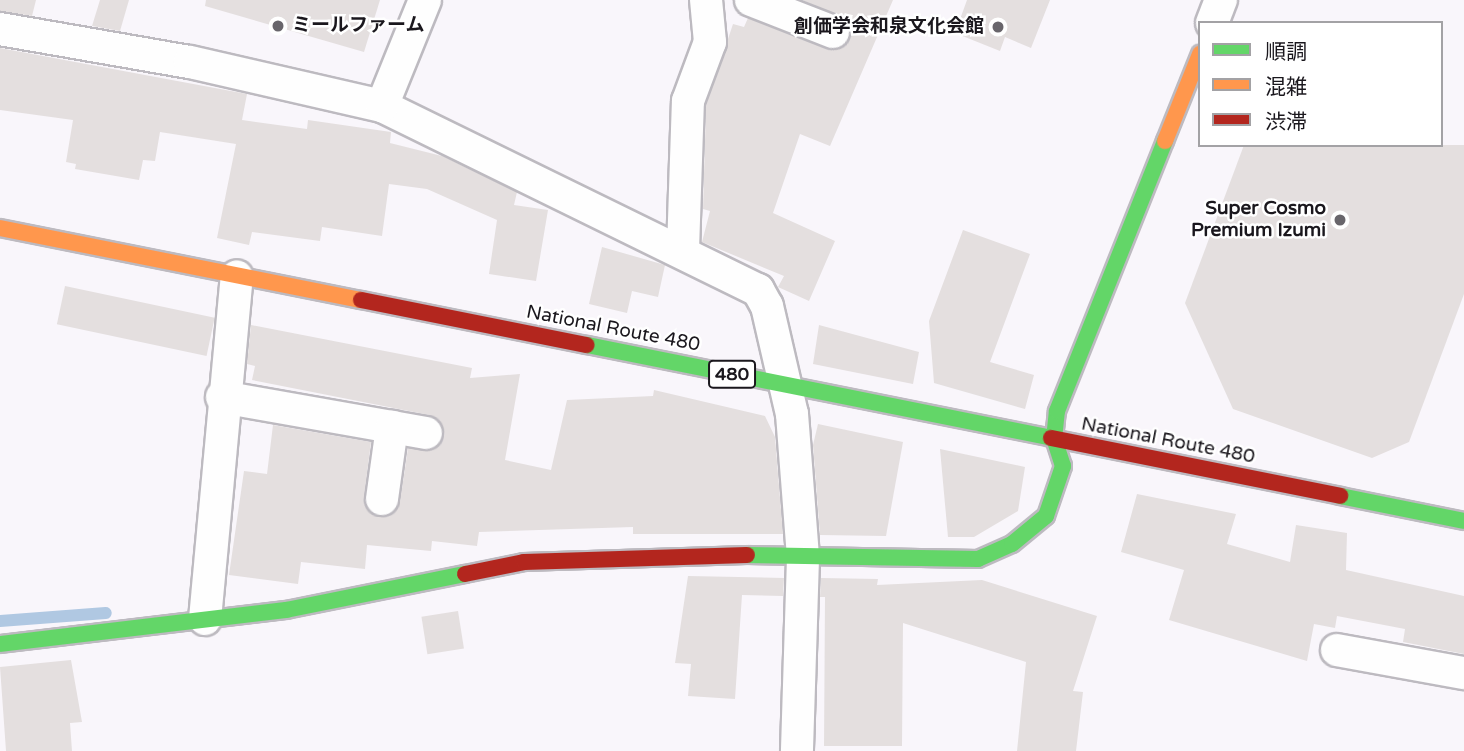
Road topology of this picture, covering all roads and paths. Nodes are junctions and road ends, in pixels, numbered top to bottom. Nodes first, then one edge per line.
1 (425, 0) edge
2 (706, 0) edge
3 (751, 0) edge
4 (1221, 0) edge
5 (1213, 21) edge
6 (0, 29) edge
7 (832, 32) dead end
8 (1198, 59) edge
9 (382, 106) junction
10 (0, 228) edge
11 (683, 250) junction
12 (237, 275) junction
13 (784, 384) junction
14 (222, 397) junction
15 (392, 427) junction
16 (426, 433) dead end
17 (1054, 439) junction
18 (382, 499) dead end
19 (1464, 521) edge
20 (803, 558) junction
21 (205, 619) junction
22 (0, 644) edge
23 (1337, 650) dead end
24 (1464, 673) edge
25 (797, 751) edge

1 - 9 street
2 - 11 street
3 - 7 street
4 - 5 street
6 - 9 street
8 - 17 main road
9 - 11 street
10 - 12 main road, National Route 480 / 480
11 - 13 street
12 - 13 main road, National Route 480 / 480
12 - 14 street
13 - 17 main road, National Route 480 / 480
13 - 20 street
14 - 15 street
14 - 21 street
15 - 16 street
15 - 18 street
17 - 19 main road, National Route 480 / 480
17 - 20 main road
20 - 21 main road
20 - 25 street
21 - 22 main road
23 - 24 street

